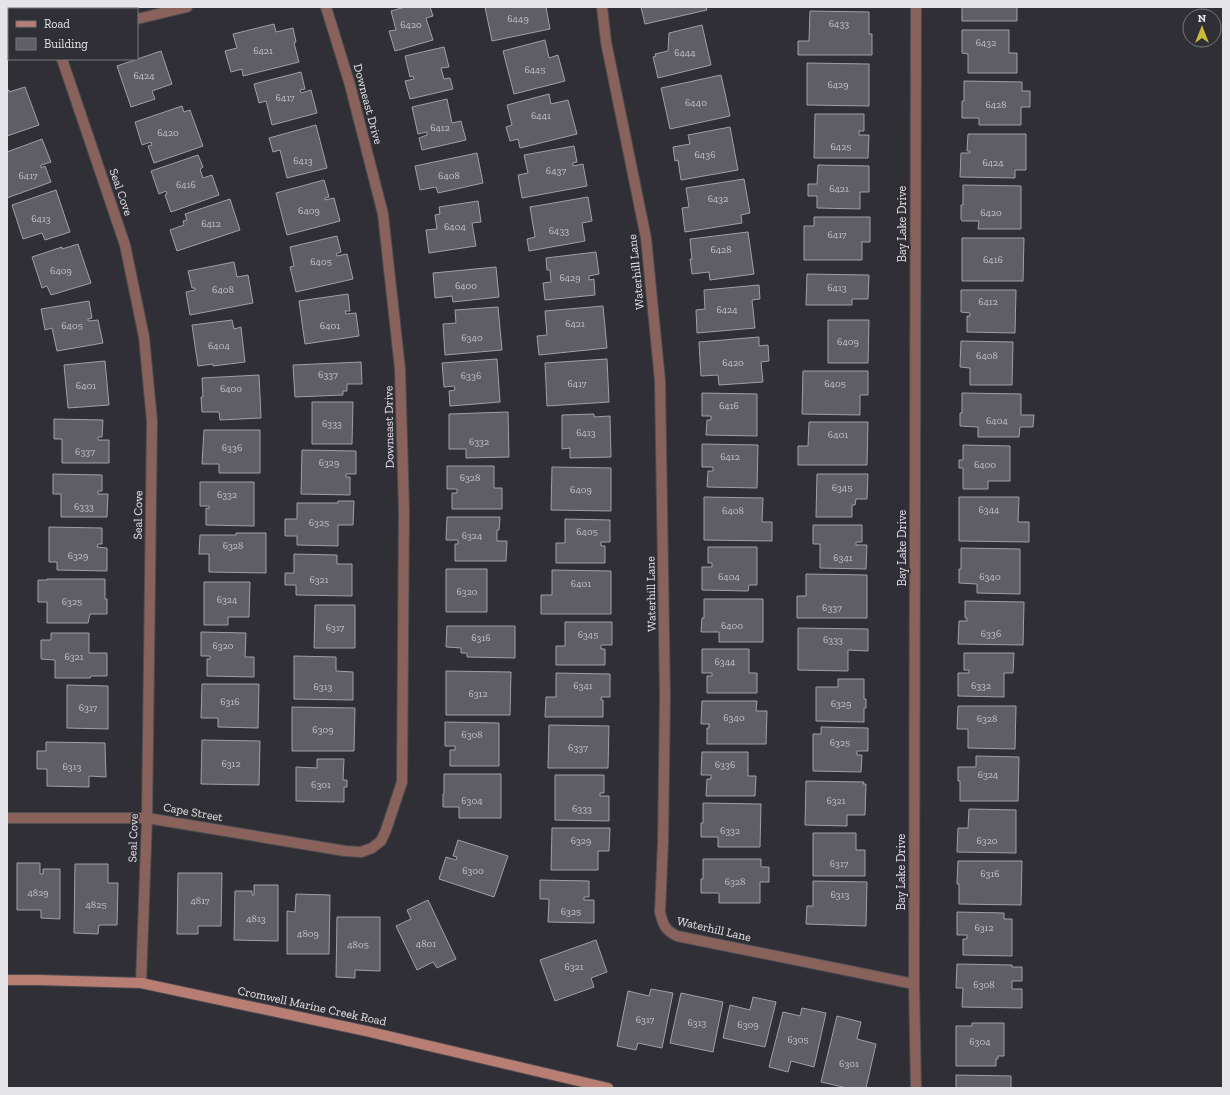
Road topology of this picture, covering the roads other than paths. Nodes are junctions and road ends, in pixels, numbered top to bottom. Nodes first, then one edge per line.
1 (187, 7) edge
2 (326, 7) edge
3 (602, 7) edge
4 (916, 7) edge
5 (138, 20) edge
6 (62, 60) edge
7 (7, 818) edge
8 (147, 818) junction
9 (372, 848) joint
10 (7, 980) edge
11 (141, 983) junction
12 (914, 984) junction
13 (608, 1088) edge
14 (916, 1088) edge

1 - 5 street
2 - 9 street, Downeast Drive
3 - 12 street, Waterhill Lane
4 - 12 street, Bay Lake Drive
6 - 8 street, Seal Cove
7 - 8 street, Cape Street
8 - 9 street, Cape Street
8 - 11 street, Seal Cove
10 - 11 main road, Cromwell Marine Creek Road
11 - 13 main road, Cromwell Marine Creek Road
12 - 14 street, Bay Lake Drive

